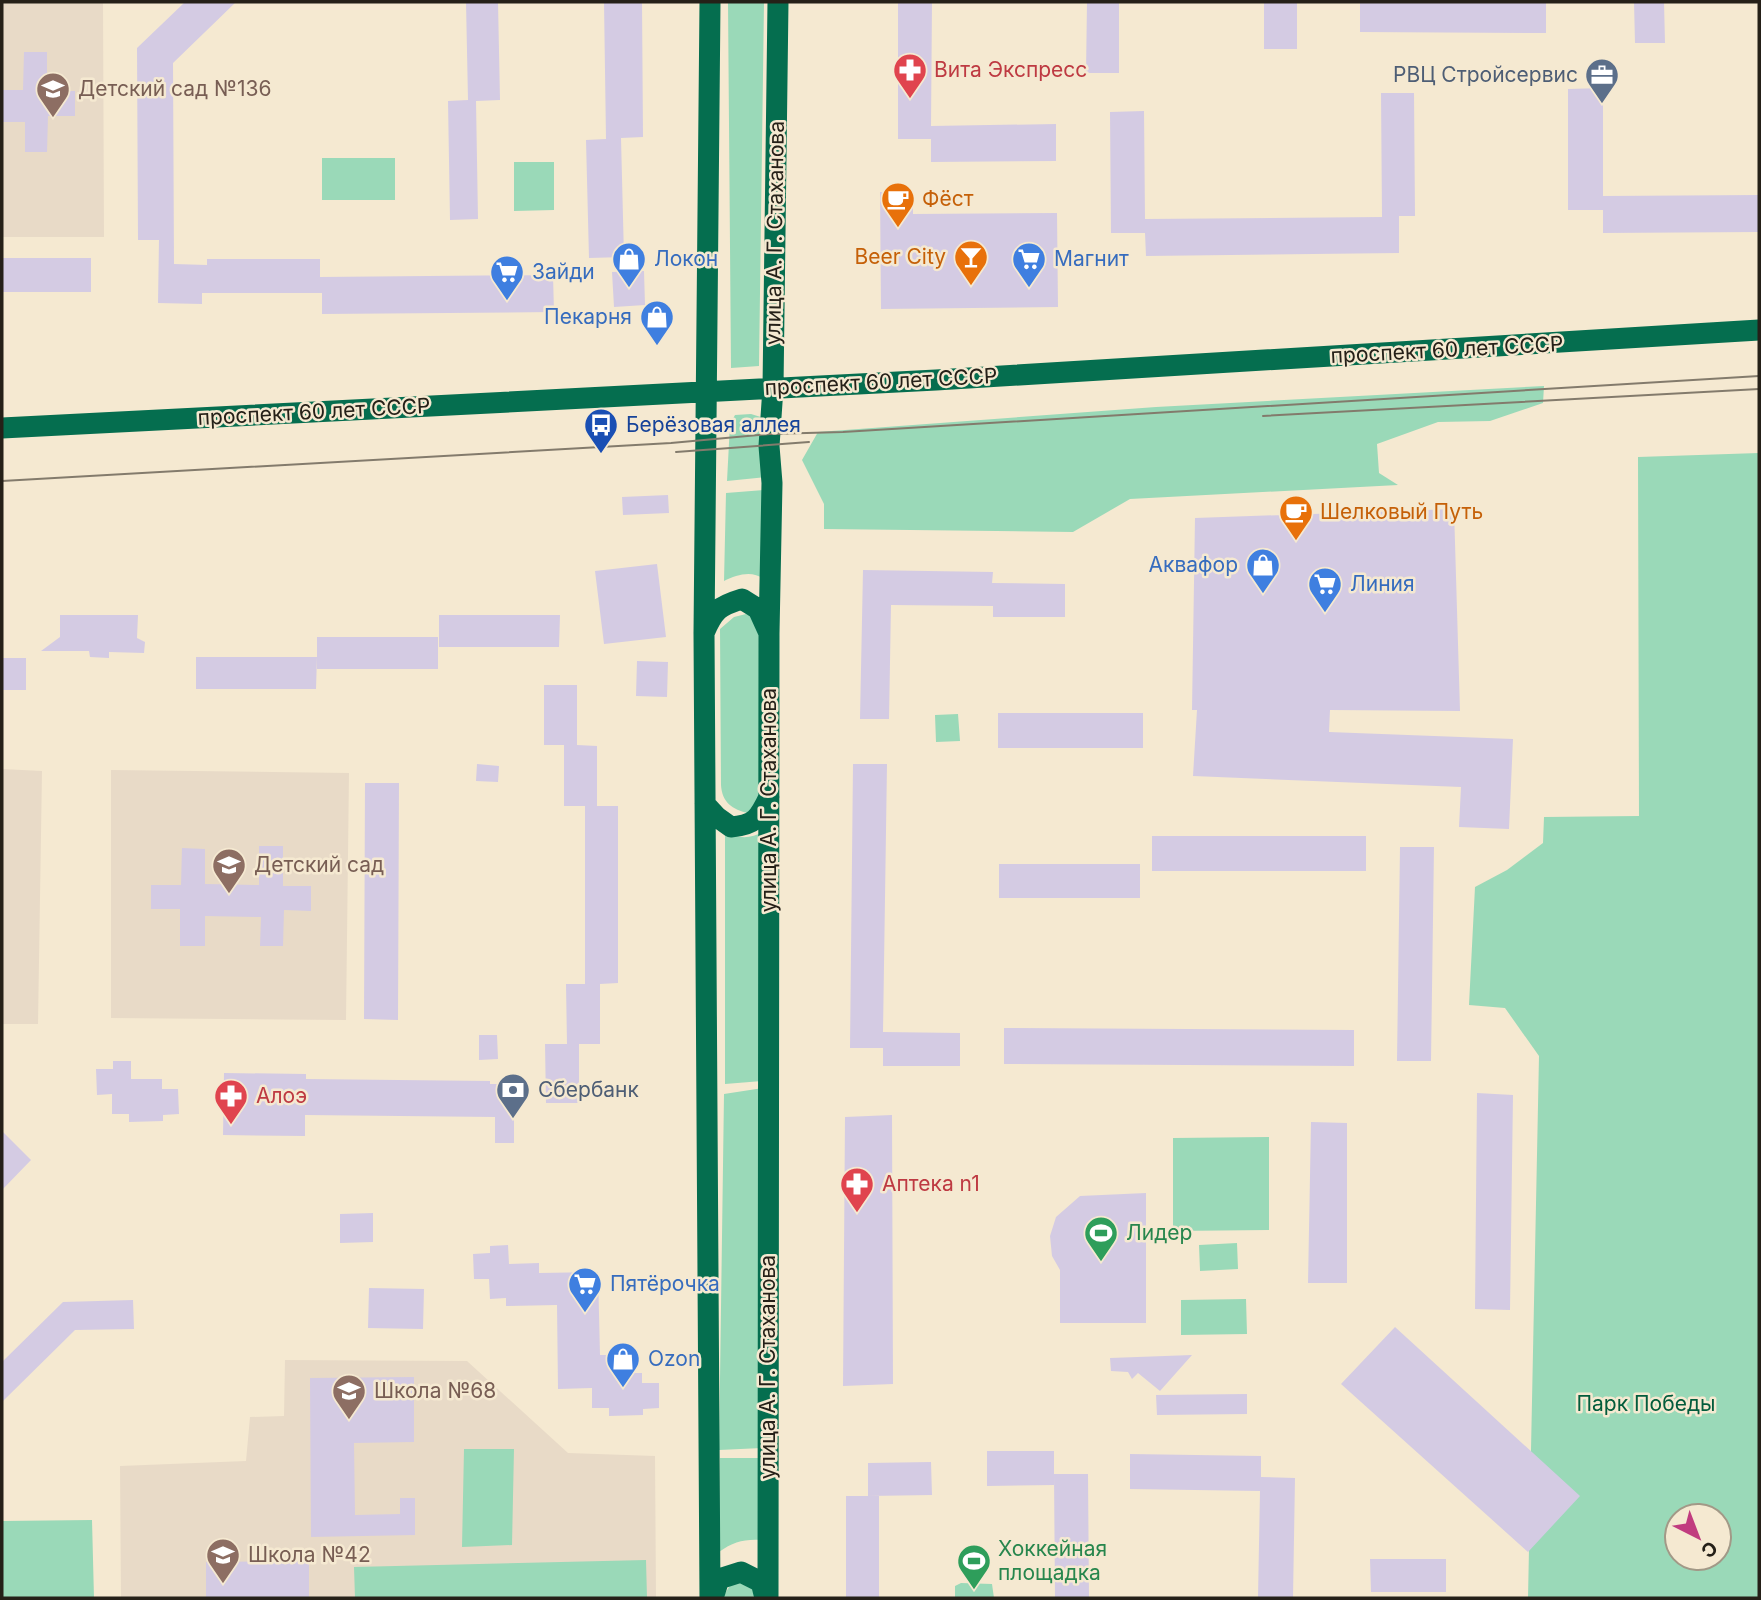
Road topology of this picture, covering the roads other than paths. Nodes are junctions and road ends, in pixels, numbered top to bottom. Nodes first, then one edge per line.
1 (710, 2) edge
2 (778, 2) edge
3 (1759, 330) edge
4 (773, 388) junction
5 (706, 392) junction
6 (2, 428) edge
7 (704, 633) junction
8 (769, 633) junction
9 (770, 794) junction
10 (705, 804) junction
11 (712, 1598) edge
12 (766, 1598) edge

1 - 5 main road
2 - 4 main road, улица А. Г. Стаханова
3 - 4 main road, проспект 60 лет СССР
4 - 5 main road, проспект 60 лет СССР
4 - 8 main road, улица А. Г. Стаханова
5 - 6 main road, проспект 60 лет СССР
5 - 7 main road
7 - 8 main road
7 - 10 main road
8 - 9 main road, улица А. Г. Стаханова
9 - 10 main road
9 - 12 main road, улица А. Г. Стаханова
10 - 11 main road
11 - 12 main road

